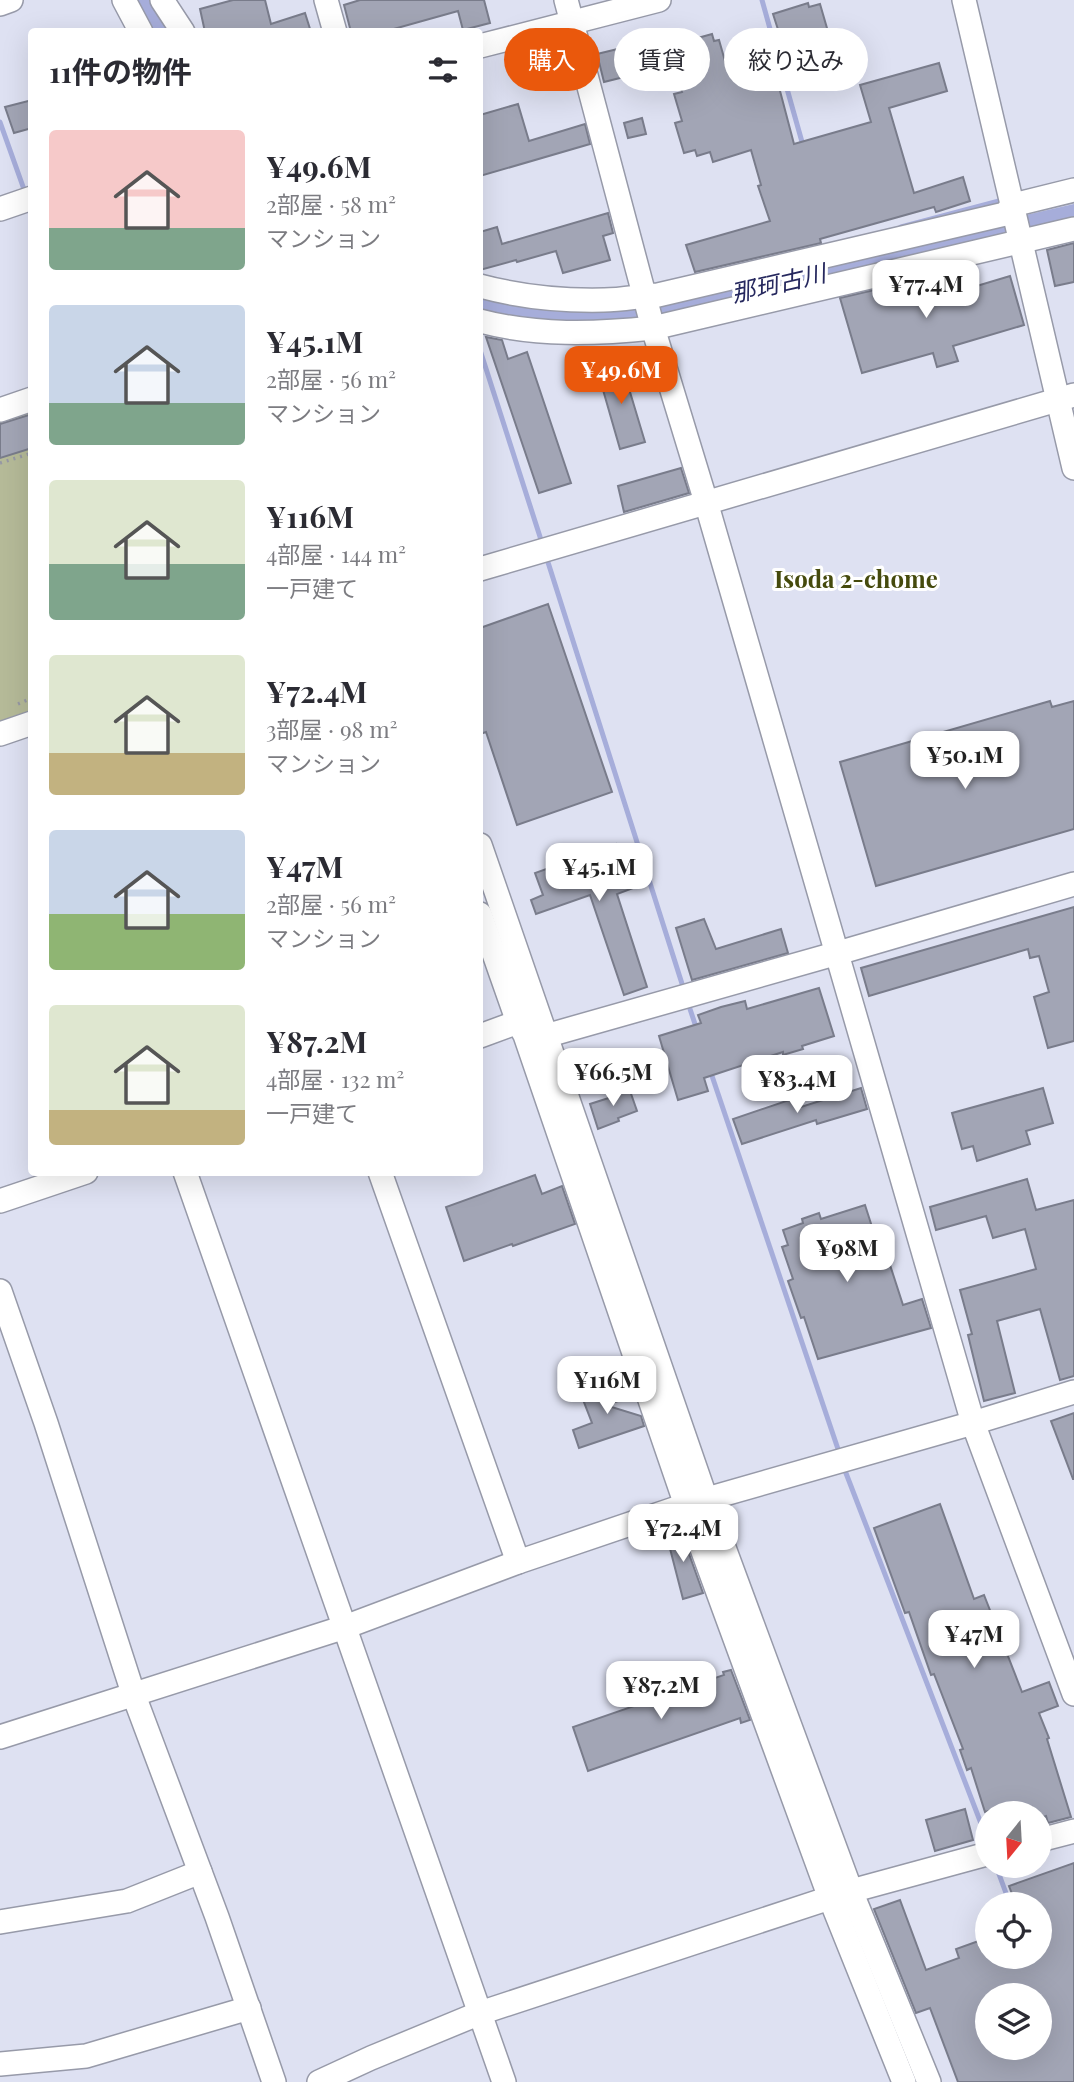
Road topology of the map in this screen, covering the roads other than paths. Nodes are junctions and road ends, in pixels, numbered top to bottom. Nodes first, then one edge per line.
1 (11, 0) edge
2 (124, 0) edge
3 (162, 0) edge
4 (326, 0) edge
5 (659, 0) edge
6 (964, 0) edge
7 (0, 4) edge
8 (569, 11) edge
9 (139, 28) edge
10 (180, 28) edge
11 (334, 28) edge
12 (483, 45) edge
13 (1074, 190) edge
14 (28, 199) edge
15 (1013, 205) junction
16 (0, 209) edge
17 (1074, 229) edge
18 (1021, 242) junction
19 (483, 287) edge
20 (646, 296) junction
21 (483, 322) edge
22 (653, 328) junction
23 (1066, 397) edge
24 (28, 401) edge
25 (0, 410) edge
26 (1074, 468) edge
27 (706, 502) junction
28 (483, 568) edge
29 (28, 725) edge
30 (0, 734) edge
31 (483, 856) edge
32 (1074, 884) edge
33 (483, 921) edge
34 (838, 953) junction
35 (529, 1030) junction
36 (483, 1036) edge
37 (74, 1176) edge
38 (186, 1176) edge
39 (381, 1176) edge
40 (0, 1201) edge
41 (0, 1291) edge
42 (1074, 1392) edge
43 (973, 1423) junction
44 (696, 1502) junction
45 (518, 1562) junction
46 (345, 1627) junction
47 (133, 1693) junction
48 (1074, 1694) edge
49 (0, 1737) edge
50 (1074, 1830) edge
51 (1052, 1836) edge
52 (975, 1857) edge
53 (200, 1872) junction
54 (840, 1895) junction
55 (0, 1922) edge
56 (249, 2008) junction
57 (481, 2013) junction
58 (0, 2064) edge
59 (274, 2082) edge
60 (319, 2082) edge
61 (504, 2082) edge
62 (904, 2082) edge
63 (929, 2082) edge

1 - 7 street
2 - 9 street
3 - 10 street
4 - 11 street
5 - 8 street
6 - 15 street
8 - 12 street
8 - 20 street
13 - 15 street
14 - 16 street
15 - 18 street
15 - 20 street
17 - 18 street
18 - 22 street
18 - 23 street
19 - 20 street
20 - 22 street
21 - 22 street
22 - 27 street
23 - 26 street
23 - 27 street
24 - 25 street
27 - 28 street
27 - 34 street
29 - 30 street
31 - 35 street
32 - 34 street
33 - 35 street
34 - 35 street
34 - 43 street
35 - 36 street
35 - 44 street
37 - 40 street
38 - 46 street
39 - 45 street
41 - 47 street
42 - 43 street
43 - 44 street
43 - 48 street
44 - 45 street
44 - 54 street
45 - 46 street
46 - 47 street
46 - 57 street
47 - 49 street
47 - 53 street
50 - 51 street
52 - 54 street
53 - 55 street
53 - 56 street
54 - 57 street
54 - 62 street
54 - 63 street
56 - 58 street
56 - 59 street
57 - 60 street
57 - 61 street

